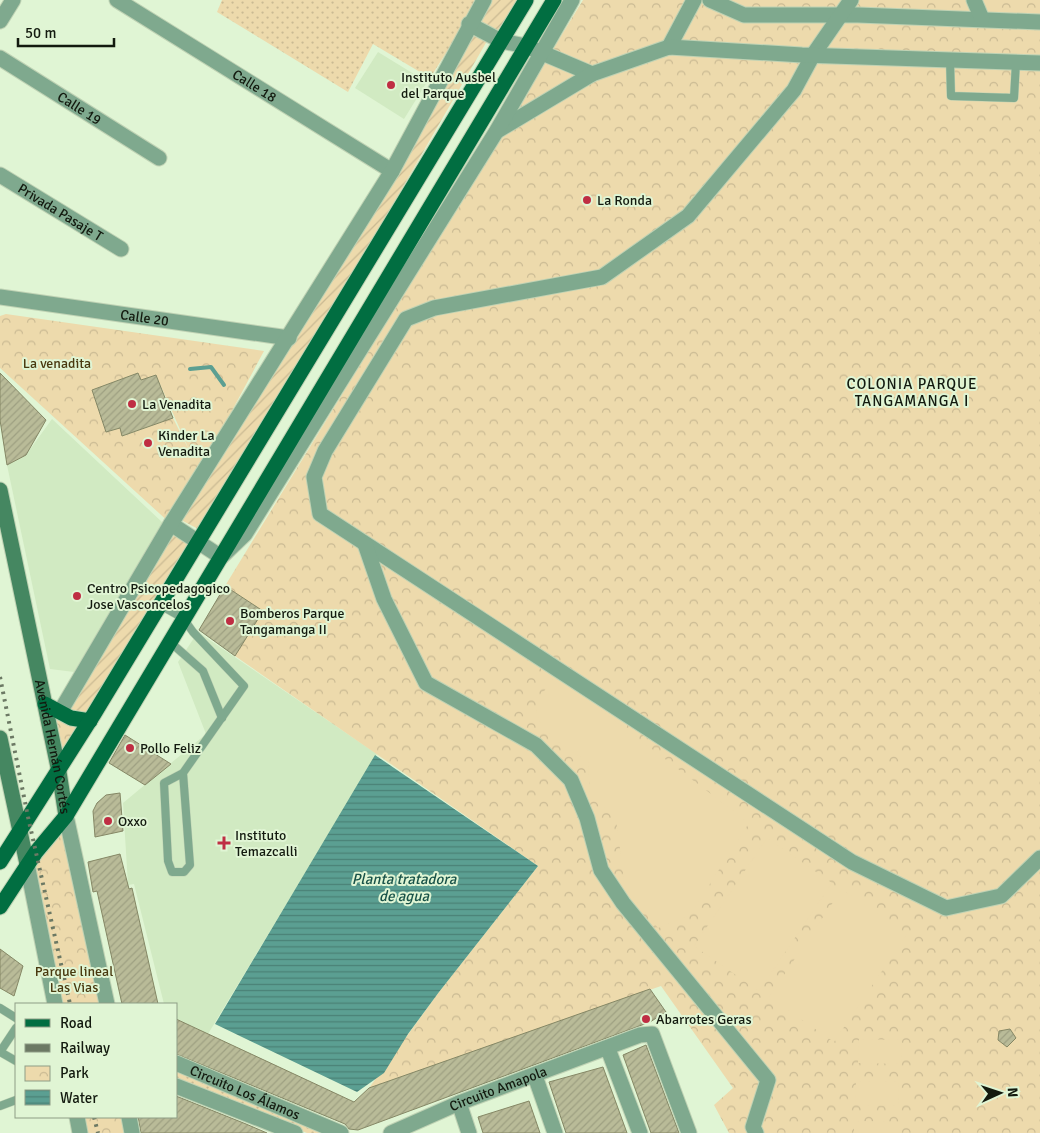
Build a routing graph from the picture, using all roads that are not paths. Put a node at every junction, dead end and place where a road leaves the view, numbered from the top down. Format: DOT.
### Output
graph roads {
  1 [pos="12,0"];
  2 [pos="117,0"];
  3 [pos="484,0"];
  4 [pos="526,0"];
  5 [pos="554,0"];
  6 [pos="572,0"];
  7 [pos="694,0"];
  8 [pos="710,0"];
  9 [pos="851,0"];
  10 [pos="974,0"];
  11 [pos="842,15"];
  12 [pos="982,20"];
  13 [pos="0,21"];
  14 [pos="1040,22"];
  15 [pos="469,24"];
  16 [pos="501,41"];
  17 [pos="526,46"];
  18 [pos="669,47"];
  19 [pos="540,52"];
  20 [pos="814,55"];
  21 [pos="0,58"];
  22 [pos="950,60"];
  23 [pos="1016,62"];
  24 [pos="1040,63"];
  25 [pos="592,74"];
  26 [pos="496,132"];
  27 [pos="159,158"];
  28 [pos="455,164"];
  29 [pos="392,171"];
  30 [pos="470,173"];
  31 [pos="0,175"];
  32 [pos="121,249"];
  33 [pos="0,297"];
  34 [pos="289,338"];
  35 [pos="343,367"];
  36 [pos="0,490"];
  37 [pos="171,524"];
  38 [pos="199,541"];
  39 [pos="365,544"];
  40 [pos="221,557"];
  41 [pos="160,605"];
  42 [pos="183,618"];
  43 [pos="170,642"];
  44 [pos="45,704"];
  45 [pos="60,712"];
  46 [pos="222,718"];
  47 [pos="90,721"];
  48 [pos="0,741"];
  49 [pos="59,772"];
  50 [pos="183,773"];
  51 [pos="66,816"];
  52 [pos="21,830"];
  53 [pos="1040,858"];
  54 [pos="0,862"];
  55 [pos="28,864"];
  56 [pos="0,907"];
  57 [pos="55,1003"];
  58 [pos="107,1003"];
  59 [pos="0,1008"];
  60 [pos="15,1017"];
  61 [pos="15,1030"];
  62 [pos="608,1049"];
  63 [pos="1,1052"];
  64 [pos="15,1060"];
  65 [pos="178,1064"];
  66 [pos="535,1076"];
  67 [pos="178,1087"];
  68 [pos="15,1100"];
  69 [pos="459,1103"];
  70 [pos="0,1106"];
  71 [pos="77,1118"];
  72 [pos="129,1118"];
  73 [pos="80,1133"];
  74 [pos="132,1133"];
  75 [pos="295,1133"];
  76 [pos="341,1133"];
  77 [pos="391,1133"];
  78 [pos="470,1133"];
  79 [pos="555,1133"];
  80 [pos="640,1133"];
  81 [pos="689,1133"];
  82 [pos="756,1133"];
  1 -- 13 [label="street"];
  2 -- 29 [label="street, Calle 18"];
  3 -- 15 [label="street"];
  4 -- 16 [label="main road"];
  5 -- 17 [label="main road"];
  6 -- 19 [label="street"];
  7 -- 18 [label="street"];
  8 -- 11 [label="street"];
  9 -- 11 [label="street"];
  10 -- 12 [label="street"];
  11 -- 12 [label="street"];
  11 -- 20 [label="street"];
  12 -- 14 [label="street"];
  15 -- 16 [label="street"];
  15 -- 29 [label="street"];
  16 -- 17 [label="street"];
  16 -- 38 [label="main road"];
  17 -- 19 [label="street"];
  17 -- 28 [label="main road"];
  18 -- 20 [label="street"];
  18 -- 25 [label="street"];
  19 -- 25 [label="street"];
  19 -- 26 [label="street"];
  20 -- 22 [label="street"];
  20 -- 39 [label="street"];
  21 -- 27 [label="street, Calle 19"];
  22 -- 23 [label="street"];
  22 -- 23 [label="lane"];
  23 -- 24 [label="street"];
  25 -- 26 [label="street"];
  26 -- 30 [label="street"];
  28 -- 30 [label="street"];
  28 -- 35 [label="main road"];
  29 -- 34 [label="street"];
  30 -- 35 [label="street"];
  31 -- 32 [label="street, Privada Pasaje T"];
  33 -- 34 [label="street, Calle 20"];
  34 -- 37 [label="street"];
  35 -- 40 [label="main road"];
  36 -- 44 [label="main road, Avenida Hernán Cortés"];
  37 -- 38 [label="street"];
  37 -- 45 [label="street"];
  38 -- 40 [label="street"];
  38 -- 41 [label="main road"];
  39 -- 53 [label="street"];
  39 -- 82 [label="street"];
  40 -- 42 [label="main road"];
  41 -- 42 [label="lane"];
  41 -- 47 [label="main road"];
  42 -- 43 [label="main road"];
  42 -- 46 [label="lane"];
  43 -- 46 [label="lane"];
  43 -- 51 [label="main road"];
  44 -- 45 [label="main road"];
  44 -- 49 [label="main road, Avenida Hernán Cortés"];
  45 -- 47 [label="main road"];
  46 -- 50 [label="lane"];
  47 -- 49 [label="main road"];
  48 -- 52 [label="main road"];
  49 -- 51 [label="main road, Avenida Hernán Cortés"];
  49 -- 52 [label="main road"];
  50 -- 50 [label="lane"];
  51 -- 55 [label="main road"];
  51 -- 58 [label="street, Avenida Hernán Cortés"];
  52 -- 54 [label="main road"];
  52 -- 55 [label="main road"];
  55 -- 56 [label="main road"];
  55 -- 57 [label="street"];
  59 -- 60 [label="lane"];
  61 -- 63 [label="lane"];
  62 -- 66 [label="street, Circuito Amapola"];
  62 -- 80 [label="street"];
  62 -- 81 [label="street, Circuito Amapola"];
  63 -- 64 [label="lane"];
  65 -- 76 [label="street, Circuito Los Álamos"];
  66 -- 69 [label="street, Circuito Amapola"];
  66 -- 79 [label="street"];
  67 -- 75 [label="street, Circuito Los Álamos"];
  68 -- 70 [label="lane"];
  69 -- 77 [label="street, Circuito Amapola"];
  69 -- 78 [label="street"];
  71 -- 73 [label="street"];
  72 -- 74 [label="street"];
}
